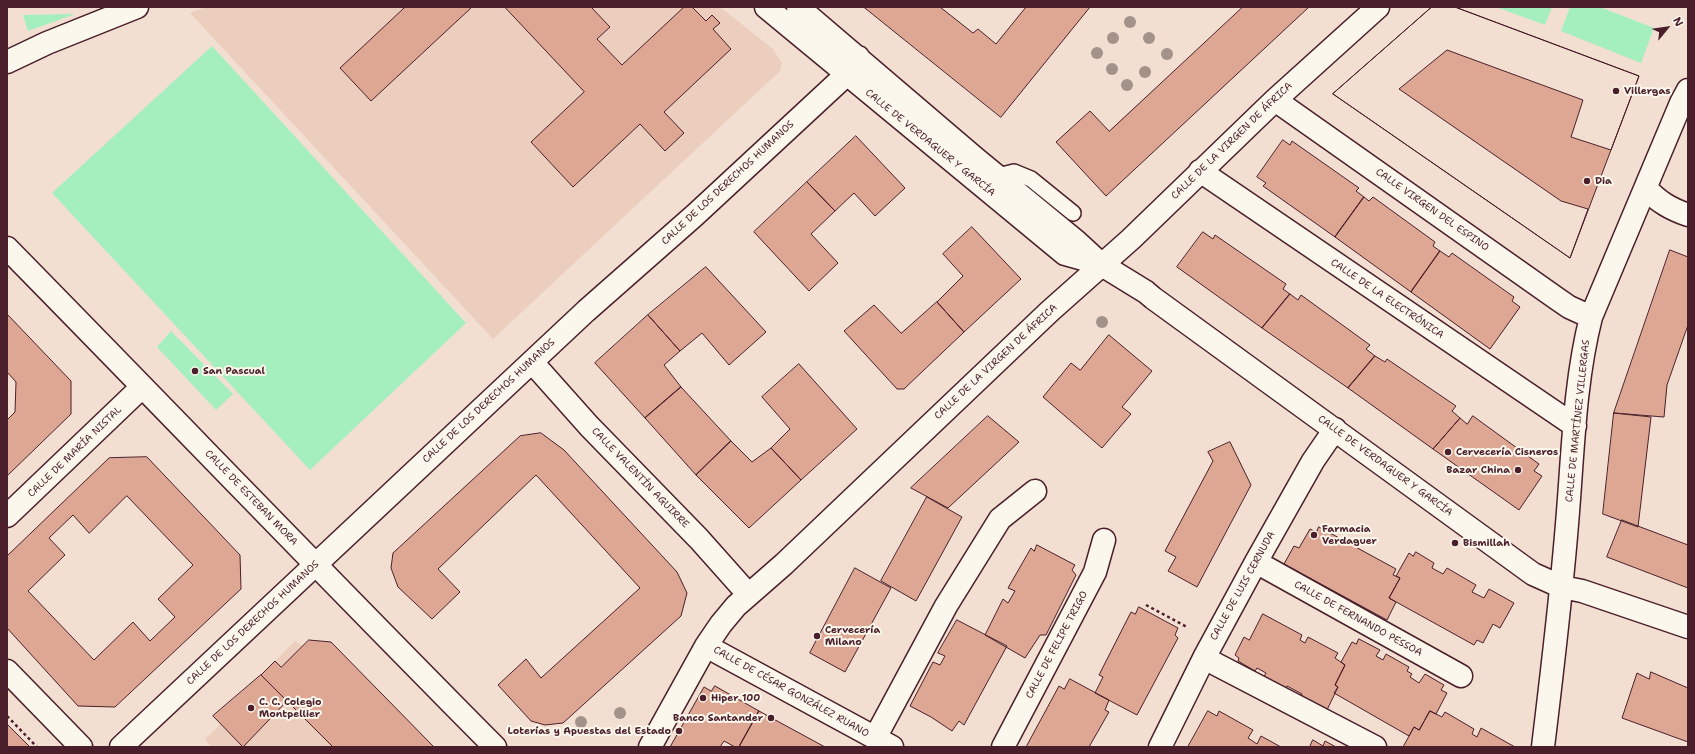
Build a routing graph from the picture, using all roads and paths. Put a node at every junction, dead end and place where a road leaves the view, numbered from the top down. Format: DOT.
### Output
graph roads {
  1 [pos="137,7"];
  2 [pos="766,7"];
  3 [pos="798,7"];
  4 [pos="1378,7"];
  5 [pos="7,62"];
  6 [pos="852,66"];
  7 [pos="1688,90"];
  8 [pos="1275,100"];
  9 [pos="1200,171"];
  10 [pos="998,176"];
  11 [pos="1646,188"];
  12 [pos="1073,214"];
  13 [pos="1688,215"];
  14 [pos="7,248"];
  15 [pos="1102,265"];
  16 [pos="1592,317"];
  17 [pos="532,362"];
  18 [pos="142,386"];
  19 [pos="1575,426"];
  20 [pos="1335,430"];
  21 [pos="1035,491"];
  22 [pos="7,516"];
  23 [pos="1104,540"];
  24 [pos="1256,562"];
  25 [pos="315,565"];
  26 [pos="1562,587"];
  27 [pos="748,594"];
  28 [pos="1146,605"];
  29 [pos="1186,627"];
  30 [pos="1688,627"];
  31 [pos="706,646"];
  32 [pos="1204,658"];
  33 [pos="7,671"];
  34 [pos="1461,676"];
  35 [pos="7,716"];
  36 [pos="884,743"];
  37 [pos="37,747"];
  38 [pos="80,747"];
  39 [pos="121,747"];
  40 [pos="495,747"];
  41 [pos="650,747"];
  42 [pos="1003,747"];
  43 [pos="1160,747"];
  44 [pos="1375,747"];
  45 [pos="1543,747"];
  1 -- 5 [label="street"];
  2 -- 6 [label="street, CALLE DE VERDAGUER Y GARCÍA"];
  3 -- 6 [label="street, CALLE DE VERDAGUER Y GARCÍA"];
  4 -- 8 [label="street, CALLE DE LA VIRGEN DE ÁFRICA"];
  6 -- 10 [label="street, CALLE DE VERDAGUER Y GARCÍA"];
  6 -- 15 [label="street, CALLE DE VERDAGUER Y GARCÍA"];
  6 -- 17 [label="street, CALLE DE LOS DERECHOS HUMANOS"];
  7 -- 11 [label="street, CALLE DE MARTÍNEZ VILLERGAS"];
  8 -- 9 [label="street, CALLE DE LA VIRGEN DE ÁFRICA"];
  8 -- 16 [label="street, CALLE VIRGEN DEL ESPINO"];
  9 -- 15 [label="street, CALLE DE LA VIRGEN DE ÁFRICA"];
  9 -- 19 [label="street, CALLE DE LA ELECTRÓNICA"];
  10 -- 12 [label="lane"];
  10 -- 15 [label="street, CALLE DE VERDAGUER Y GARCÍA"];
  11 -- 13 [label="street"];
  11 -- 16 [label="street, CALLE DE MARTÍNEZ VILLERGAS"];
  14 -- 18 [label="street, CALLE DE ESTEBAN MORA"];
  15 -- 20 [label="street, CALLE DE VERDAGUER Y GARCÍA"];
  15 -- 27 [label="street, CALLE DE LA VIRGEN DE ÁFRICA"];
  16 -- 19 [label="street, CALLE DE MARTÍNEZ VILLERGAS"];
  17 -- 25 [label="street, CALLE DE LOS DERECHOS HUMANOS"];
  17 -- 27 [label="street, CALLE VALENTÍN AGUIRRE"];
  18 -- 22 [label="street, CALLE DE MARÍA NISTAL"];
  18 -- 25 [label="street, CALLE DE ESTEBAN MORA"];
  19 -- 26 [label="street, CALLE DE MARTÍNEZ VILLERGAS"];
  20 -- 24 [label="street, CALLE DE LUIS CERNUDA"];
  20 -- 26 [label="street, CALLE DE VERDAGUER Y GARCÍA"];
  21 -- 36 [label="street, CALLE DE CÉSAR GONZÁLEZ RUANO"];
  23 -- 42 [label="street, CALLE DE FELIPE TRIGO"];
  24 -- 32 [label="street, CALLE DE LUIS CERNUDA"];
  24 -- 34 [label="street, CALLE DE FERNANDO PESSOA"];
  25 -- 39 [label="street, CALLE DE LOS DERECHOS HUMANOS"];
  25 -- 40 [label="street, CALLE DE ESTEBAN MORA"];
  26 -- 30 [label="street, CALLE DE VERDAGUER Y GARCÍA"];
  26 -- 45 [label="street, CALLE DE MARTÍNEZ VILLERGAS"];
  27 -- 31 [label="street, CALLE DE LA VIRGEN DE ÁFRICA"];
  28 -- 29 [label="path"];
  31 -- 36 [label="street, CALLE DE CÉSAR GONZÁLEZ RUANO"];
  31 -- 41 [label="street, CALLE DE LA VIRGEN DE ÁFRICA"];
  32 -- 43 [label="street, CALLE DE LUIS CERNUDA"];
  32 -- 44 [label="street"];
  33 -- 38 [label="street"];
  35 -- 37 [label="path"];
}
